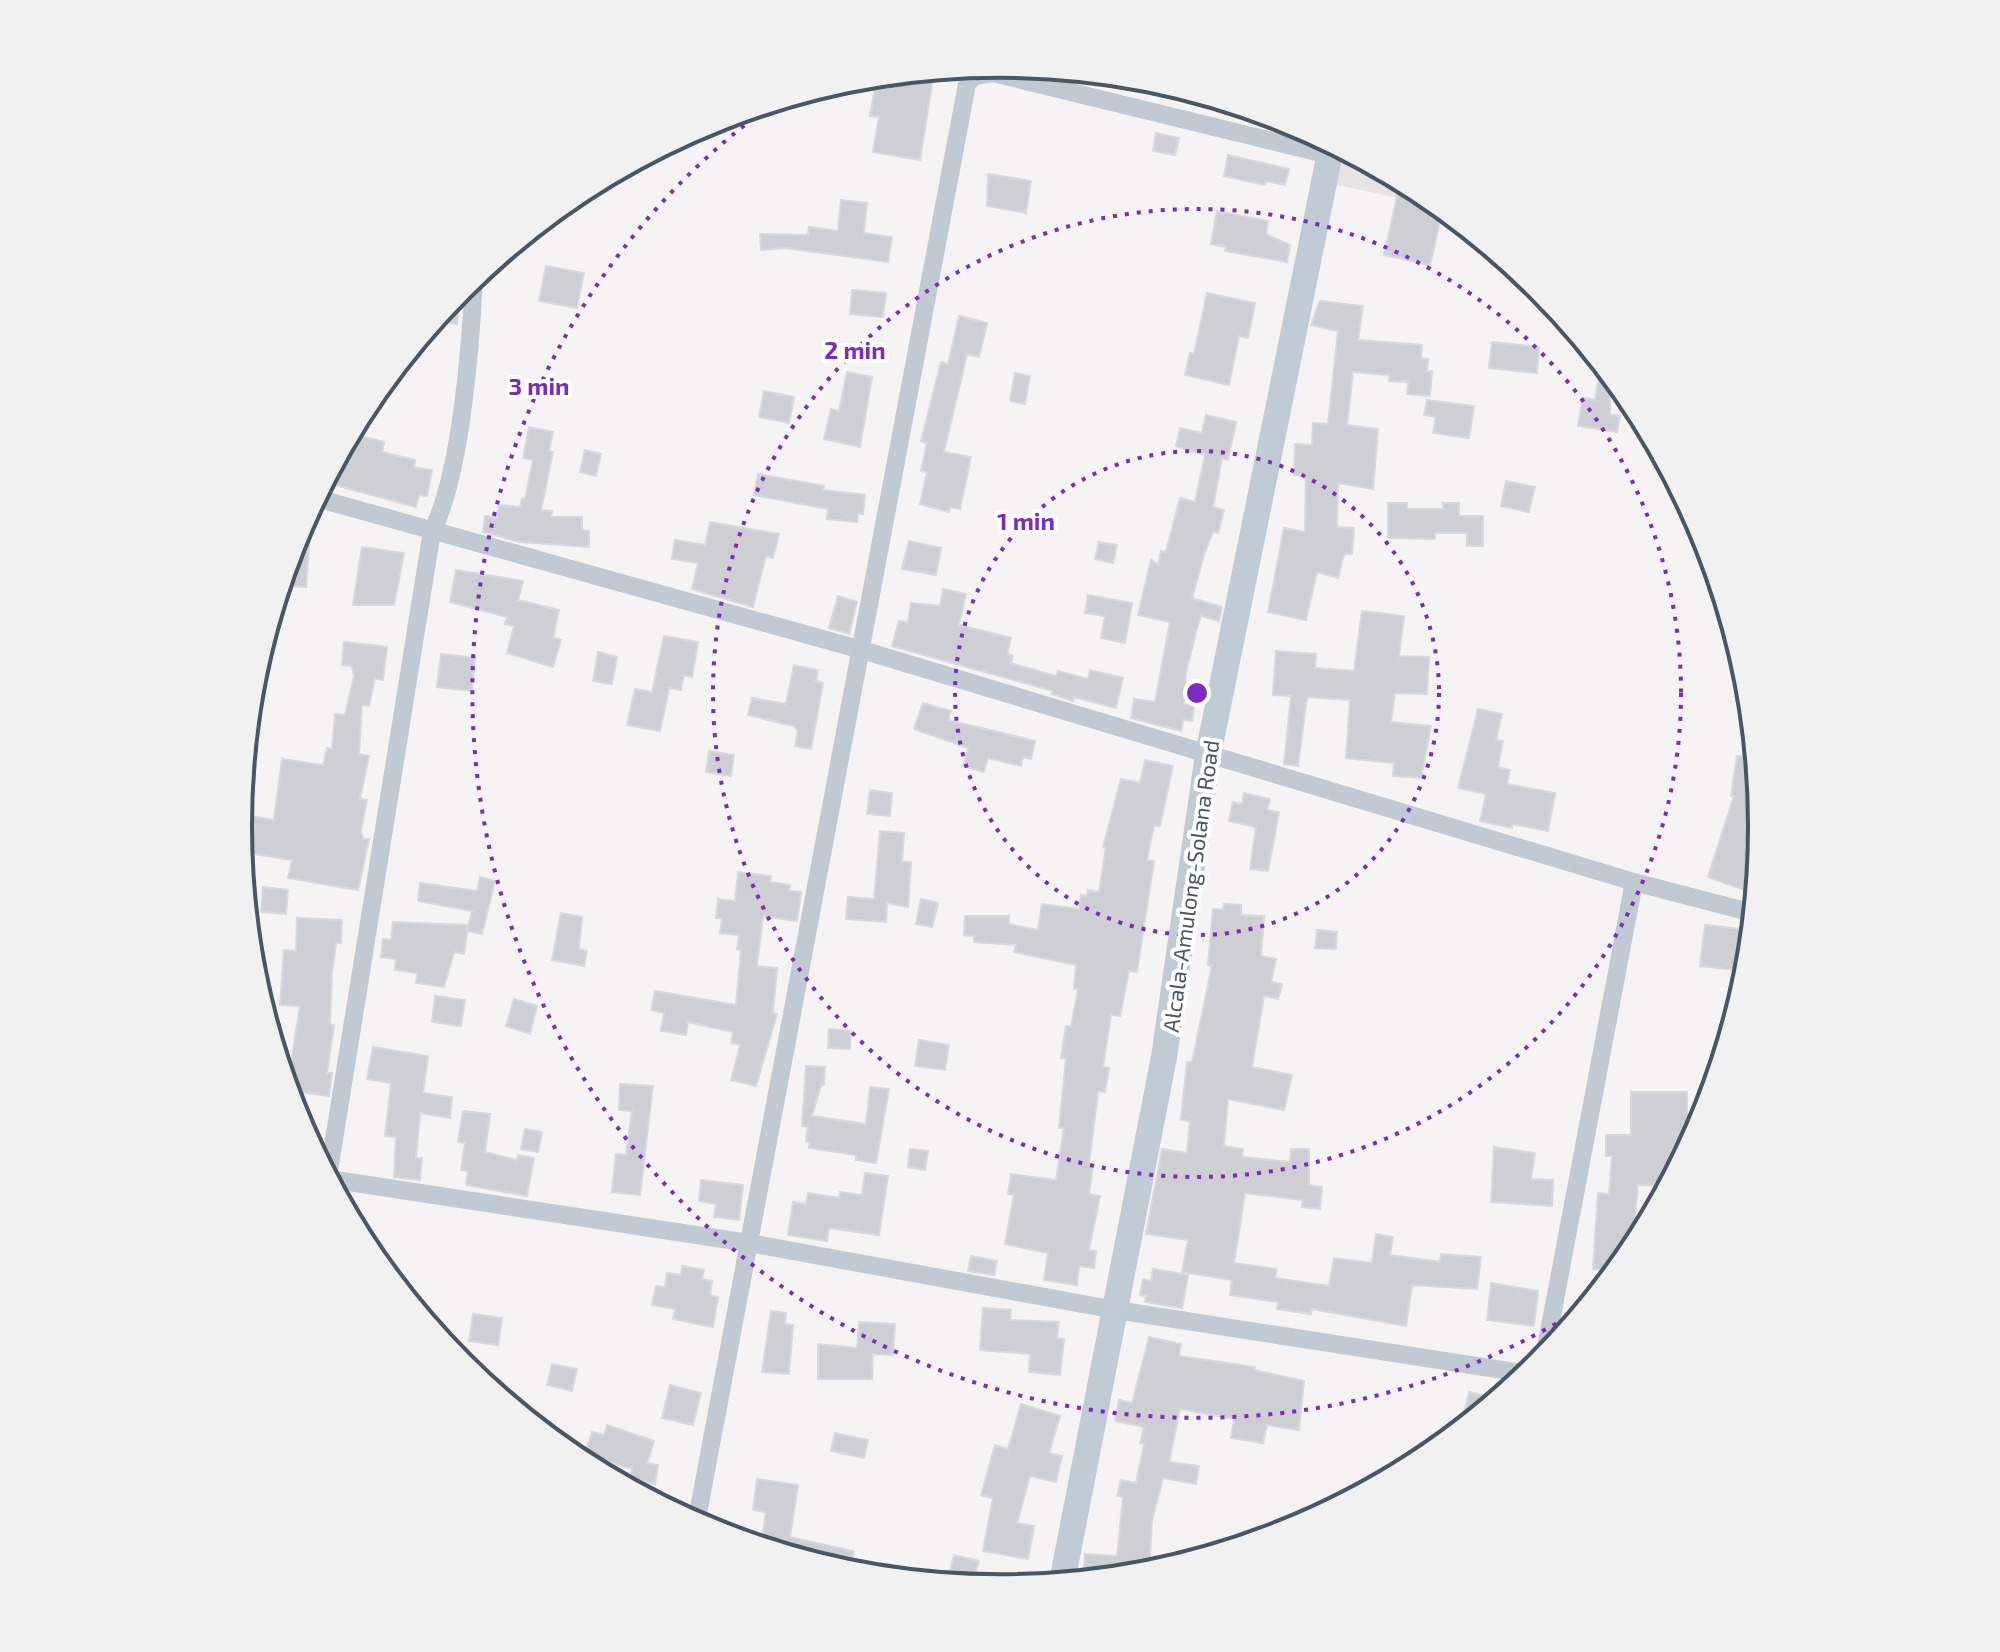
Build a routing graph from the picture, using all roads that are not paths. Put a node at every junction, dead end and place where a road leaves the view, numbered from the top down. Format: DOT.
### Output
graph roads {
  1 [pos="972,79"];
  2 [pos="1021,79"];
  3 [pos="1305,143"];
  4 [pos="1329,154"];
  5 [pos="473,295"];
  6 [pos="326,501"];
  7 [pos="432,531"];
  8 [pos="862,650"];
  9 [pos="1208,755"];
  10 [pos="1634,882"];
  11 [pos="1743,910"];
  12 [pos="331,1160"];
  13 [pos="341,1180"];
  14 [pos="749,1243"];
  15 [pos="1116,1310"];
  16 [pos="1549,1334"];
  17 [pos="1511,1371"];
  18 [pos="699,1510"];
  19 [pos="1064,1571"];
  1 -- 8 [label="street"];
  2 -- 3 [label="street"];
  4 -- 9 [label="main road, Alcala-Amulong-Solana Road"];
  5 -- 7 [label="street"];
  6 -- 7 [label="street"];
  7 -- 8 [label="street"];
  7 -- 12 [label="street"];
  8 -- 9 [label="street"];
  8 -- 14 [label="street"];
  9 -- 10 [label="street"];
  9 -- 15 [label="main road, Alcala-Amulong-Solana Road"];
  10 -- 11 [label="street"];
  10 -- 16 [label="street"];
  13 -- 14 [label="street"];
  14 -- 15 [label="street"];
  14 -- 18 [label="street"];
  15 -- 17 [label="street"];
  15 -- 19 [label="main road, Alcala-Amulong-Solana Road"];
}
